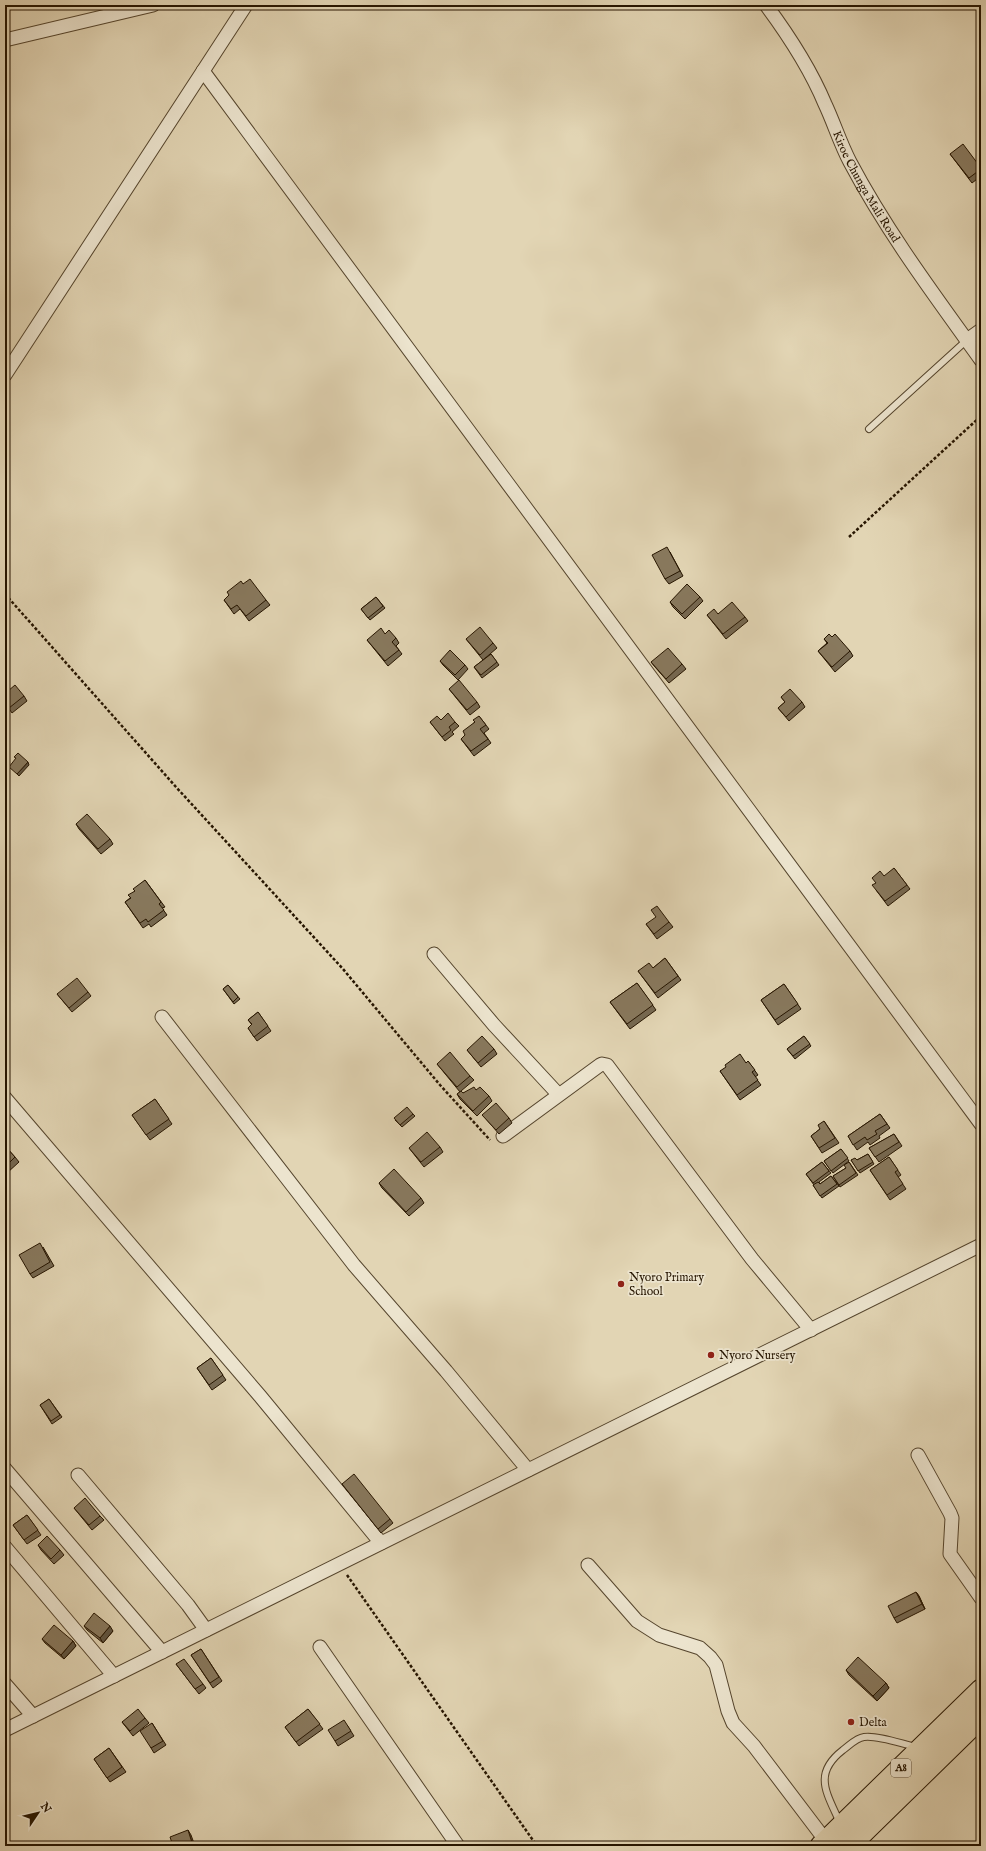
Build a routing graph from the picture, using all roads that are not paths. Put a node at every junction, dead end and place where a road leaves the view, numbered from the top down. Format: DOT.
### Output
graph roads {
  1 [pos="153,5"];
  2 [pos="246,5"];
  3 [pos="766,5"];
  4 [pos="5,40"];
  5 [pos="203,71"];
  6 [pos="981,330"];
  7 [pos="967,340"];
  8 [pos="981,360"];
  9 [pos="5,376"];
  10 [pos="869,429"];
  11 [pos="434,954"];
  12 [pos="162,1017"];
  13 [pos="558,1094"];
  14 [pos="5,1098"];
  15 [pos="981,1124"];
  16 [pos="503,1136"];
  17 [pos="981,1245"];
  18 [pos="811,1330"];
  19 [pos="918,1455"];
  20 [pos="5,1469"];
  21 [pos="528,1470"];
  22 [pos="78,1475"];
  23 [pos="381,1543"];
  24 [pos="5,1547"];
  25 [pos="588,1565"];
  26 [pos="981,1598"];
  27 [pos="206,1630"];
  28 [pos="320,1647"];
  29 [pos="162,1652"];
  30 [pos="114,1676"];
  31 [pos="5,1684"];
  32 [pos="981,1690"];
  33 [pos="33,1716"];
  34 [pos="981,1717"];
  35 [pos="5,1730"];
  36 [pos="921,1749"];
  37 [pos="841,1826"];
  38 [pos="824,1844"];
  39 [pos="458,1846"];
  40 [pos="849,1846"];
  1 -- 4 [label="street"];
  2 -- 5 [label="street"];
  3 -- 7 [label="street, Kiroe Chunga Mali Road"];
  5 -- 9 [label="street"];
  5 -- 15 [label="street"];
  6 -- 7 [label="street"];
  7 -- 8 [label="street, Kiroe Chunga Mali Road"];
  7 -- 10 [label="lane"];
  11 -- 13 [label="street"];
  12 -- 21 [label="street"];
  13 -- 16 [label="street"];
  13 -- 18 [label="street"];
  14 -- 23 [label="street"];
  17 -- 18 [label="street"];
  18 -- 21 [label="street"];
  19 -- 26 [label="street"];
  20 -- 29 [label="street"];
  21 -- 23 [label="street"];
  22 -- 27 [label="street"];
  23 -- 27 [label="street"];
  24 -- 30 [label="street"];
  25 -- 38 [label="street"];
  27 -- 29 [label="street"];
  28 -- 39 [label="street"];
  29 -- 30 [label="street"];
  30 -- 33 [label="street"];
  31 -- 33 [label="street"];
  32 -- 36 [label="highway, A8"];
  33 -- 35 [label="street"];
  34 -- 40 [label="highway, A8"];
  36 -- 37 [label="highway, A8"];
  36 -- 37 [label="lane"];
  37 -- 38 [label="highway, A8"];
}
